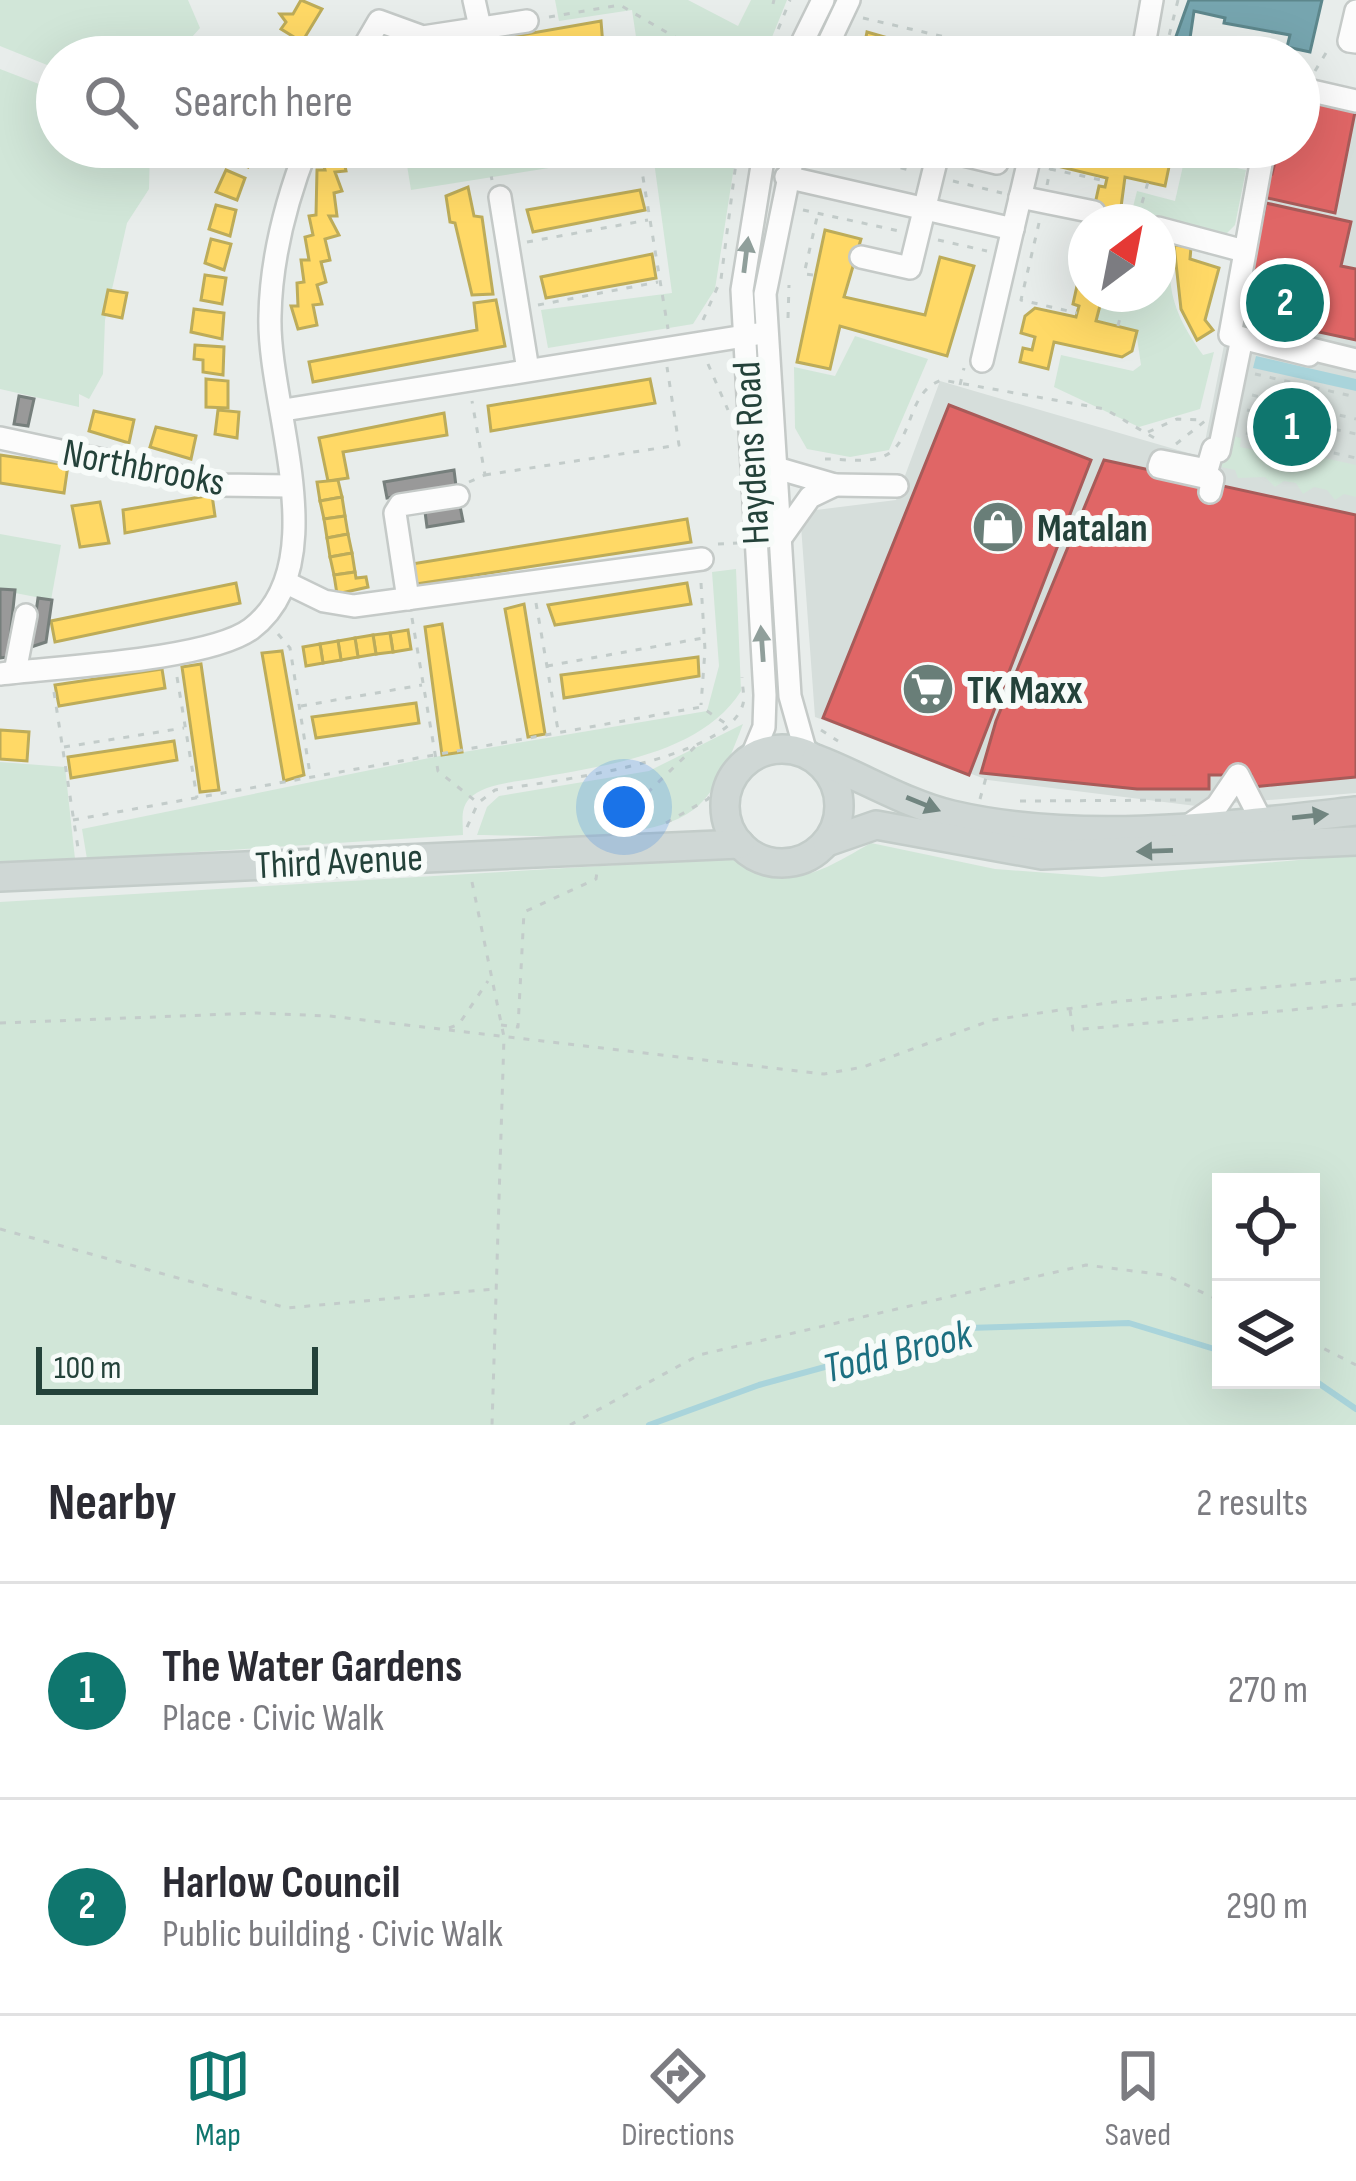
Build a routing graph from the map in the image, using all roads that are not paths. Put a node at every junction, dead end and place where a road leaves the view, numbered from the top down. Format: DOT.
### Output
graph roads {
  1 [pos="392,0"];
  2 [pos="474,0"];
  3 [pos="823,0"];
  4 [pos="1152,0"];
  5 [pos="846,7"];
  6 [pos="1356,10"];
  7 [pos="379,21"];
  8 [pos="527,21"];
  9 [pos="480,27"];
  10 [pos="370,36"];
  11 [pos="420,36"];
  12 [pos="429,36"];
  13 [pos="805,36"];
  14 [pos="832,36"];
  15 [pos="1145,36"];
  16 [pos="1352,42"];
  17 [pos="1320,88"];
  18 [pos="1356,101"];
  19 [pos="301,168"];
  20 [pos="762,168"];
  21 [pos="801,168"];
  22 [pos="932,168"];
  23 [pos="1027,168"];
  24 [pos="1260,168"];
  25 [pos="804,181"];
  26 [pos="500,196"];
  27 [pos="1020,197"];
  28 [pos="1068,207"];
  29 [pos="925,209"];
  30 [pos="1013,229"];
  31 [pos="1176,233"];
  32 [pos="1244,251"];
  33 [pos="860,257"];
  34 [pos="778,329"];
  35 [pos="744,335"];
  36 [pos="1236,337"];
  37 [pos="1356,360"];
  38 [pos="982,361"];
  39 [pos="528,370"];
  40 [pos="284,410"];
  41 [pos="0,438"];
  42 [pos="752,464"];
  43 [pos="779,466"];
  44 [pos="836,485"];
  45 [pos="289,486"];
  46 [pos="897,486"];
  47 [pos="1210,492"];
  48 [pos="458,496"];
  49 [pos="780,541"];
  50 [pos="702,559"];
  51 [pos="287,583"];
  52 [pos="408,599"];
  53 [pos="26,615"];
  54 [pos="7,673"];
  55 [pos="742,756"];
  56 [pos="811,756"];
  57 [pos="725,806"];
  58 [pos="1356,811"];
  59 [pos="1262,822"];
  60 [pos="1188,826"];
  61 [pos="1356,841"];
  62 [pos="827,842"];
  63 [pos="740,844"];
  64 [pos="678,845"];
  65 [pos="0,877"];
  1 -- 7 [label="street"];
  2 -- 9 [label="street"];
  3 -- 13 [label="street"];
  4 -- 15 [label="street"];
  5 -- 14 [label="street"];
  6 -- 16 [label="street"];
  7 -- 10 [label="street"];
  7 -- 11 [label="street"];
  8 -- 9 [label="street"];
  9 -- 12 [label="street"];
  17 -- 18 [label="street"];
  19 -- 40 [label="street, Northbrooks"];
  35 -- 20 [label="street, Haydens Road, one-way"];
  21 -- 25 [label="street, Haydens Road"];
  22 -- 29 [label="street"];
  23 -- 27 [label="street"];
  24 -- 32 [label="street"];
  25 -- 29 [label="street"];
  25 -- 34 [label="street, Haydens Road"];
  26 -- 39 [label="street"];
  27 -- 28 [label="street"];
  27 -- 30 [label="street"];
  29 -- 30 [label="street"];
  29 -- 33 [label="street"];
  30 -- 38 [label="street"];
  31 -- 32 [label="street"];
  32 -- 36 [label="street"];
  34 -- 35 [label="street"];
  34 -- 43 [label="street, Haydens Road"];
  35 -- 39 [label="street"];
  35 -- 42 [label="street, Haydens Road"];
  36 -- 37 [label="street"];
  36 -- 47 [label="street"];
  39 -- 40 [label="street"];
  40 -- 45 [label="street, Northbrooks"];
  41 -- 45 [label="street, Northbrooks"];
  42 -- 43 [label="street"];
  55 -- 42 [label="street, Haydens Road, one-way"];
  43 -- 44 [label="street"];
  43 -- 49 [label="street, Haydens Road"];
  44 -- 46 [label="street"];
  44 -- 49 [label="street"];
  45 -- 51 [label="street, Northbrooks"];
  48 -- 52 [label="street"];
  49 -- 56 [label="street, Haydens Road"];
  50 -- 52 [label="street"];
  51 -- 52 [label="street"];
  51 -- 54 [label="street"];
  53 -- 54 [label="street"];
  55 -- 56 [label="main road"];
  55 -- 57 [label="main road"];
  56 -- 60 [label="main road, one-way"];
  56 -- 62 [label="main road"];
  57 -- 63 [label="main road"];
  57 -- 64 [label="main road"];
  59 -- 58 [label="main road, one-way"];
  59 -- 60 [label="main road"];
  59 -- 60 [label="street"];
  61 -- 62 [label="main road, one-way"];
  62 -- 63 [label="main road"];
  63 -- 64 [label="main road, Third Avenue"];
  64 -- 65 [label="main road, Third Avenue"];
}
